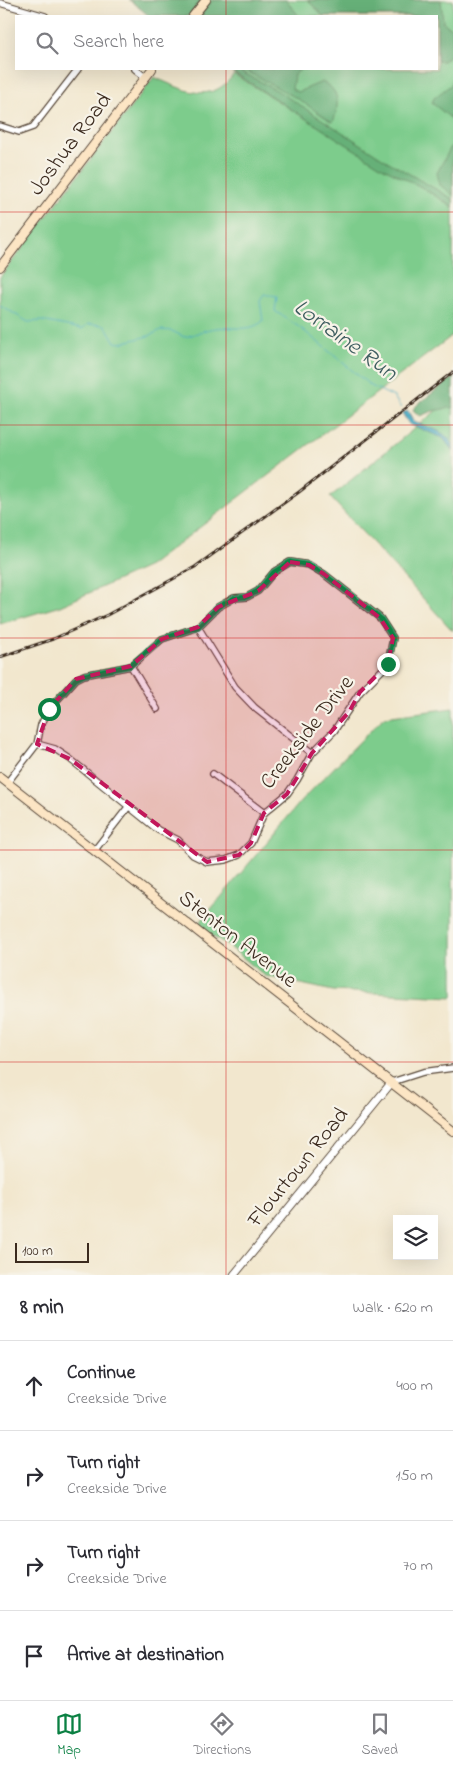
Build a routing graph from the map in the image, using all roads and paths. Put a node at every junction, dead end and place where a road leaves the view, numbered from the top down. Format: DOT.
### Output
graph roads {
  1 [pos="206,0"];
  2 [pos="0,3"];
  3 [pos="42,15"];
  4 [pos="194,15"];
  5 [pos="77,70"];
  6 [pos="137,70"];
  7 [pos="151,70"];
  8 [pos="146,76"];
  9 [pos="0,126"];
  10 [pos="0,267"];
  11 [pos="198,627"];
  12 [pos="130,666"];
  13 [pos="157,709"];
  14 [pos="37,744"];
  15 [pos="312,753"];
  16 [pos="213,774"];
  17 [pos="0,777"];
  18 [pos="7,783"];
  19 [pos="129,806"];
  20 [pos="264,813"];
  21 [pos="94,851"];
  22 [pos="453,1068"];
  23 [pos="392,1082"];
  24 [pos="453,1130"];
  25 [pos="234,1275"];
  1 -- 4 [label="main road"];
  2 -- 3 [label="street"];
  5 -- 9 [label="street"];
  6 -- 8 [label="street"];
  7 -- 8 [label="main road, Joshua Road"];
  8 -- 10 [label="main road, Joshua Road"];
  11 -- 12 [label="street, Creekside Drive"];
  11 -- 15 [label="street"];
  11 -- 15 [label="street, Creekside Drive"];
  12 -- 13 [label="street"];
  12 -- 14 [label="street, Creekside Drive"];
  14 -- 18 [label="street, Creekside Drive"];
  14 -- 19 [label="street, Creekside Drive"];
  15 -- 20 [label="street, Creekside Drive"];
  16 -- 20 [label="street"];
  17 -- 18 [label="main road, Stenton Avenue"];
  18 -- 21 [label="main road, Stenton Avenue"];
  19 -- 20 [label="street, Creekside Drive"];
  19 -- 21 [label="street"];
  21 -- 23 [label="main road, Stenton Avenue"];
  22 -- 23 [label="street"];
  23 -- 24 [label="main road, Stenton Avenue"];
  23 -- 25 [label="street, Flourtown Road"];
}
